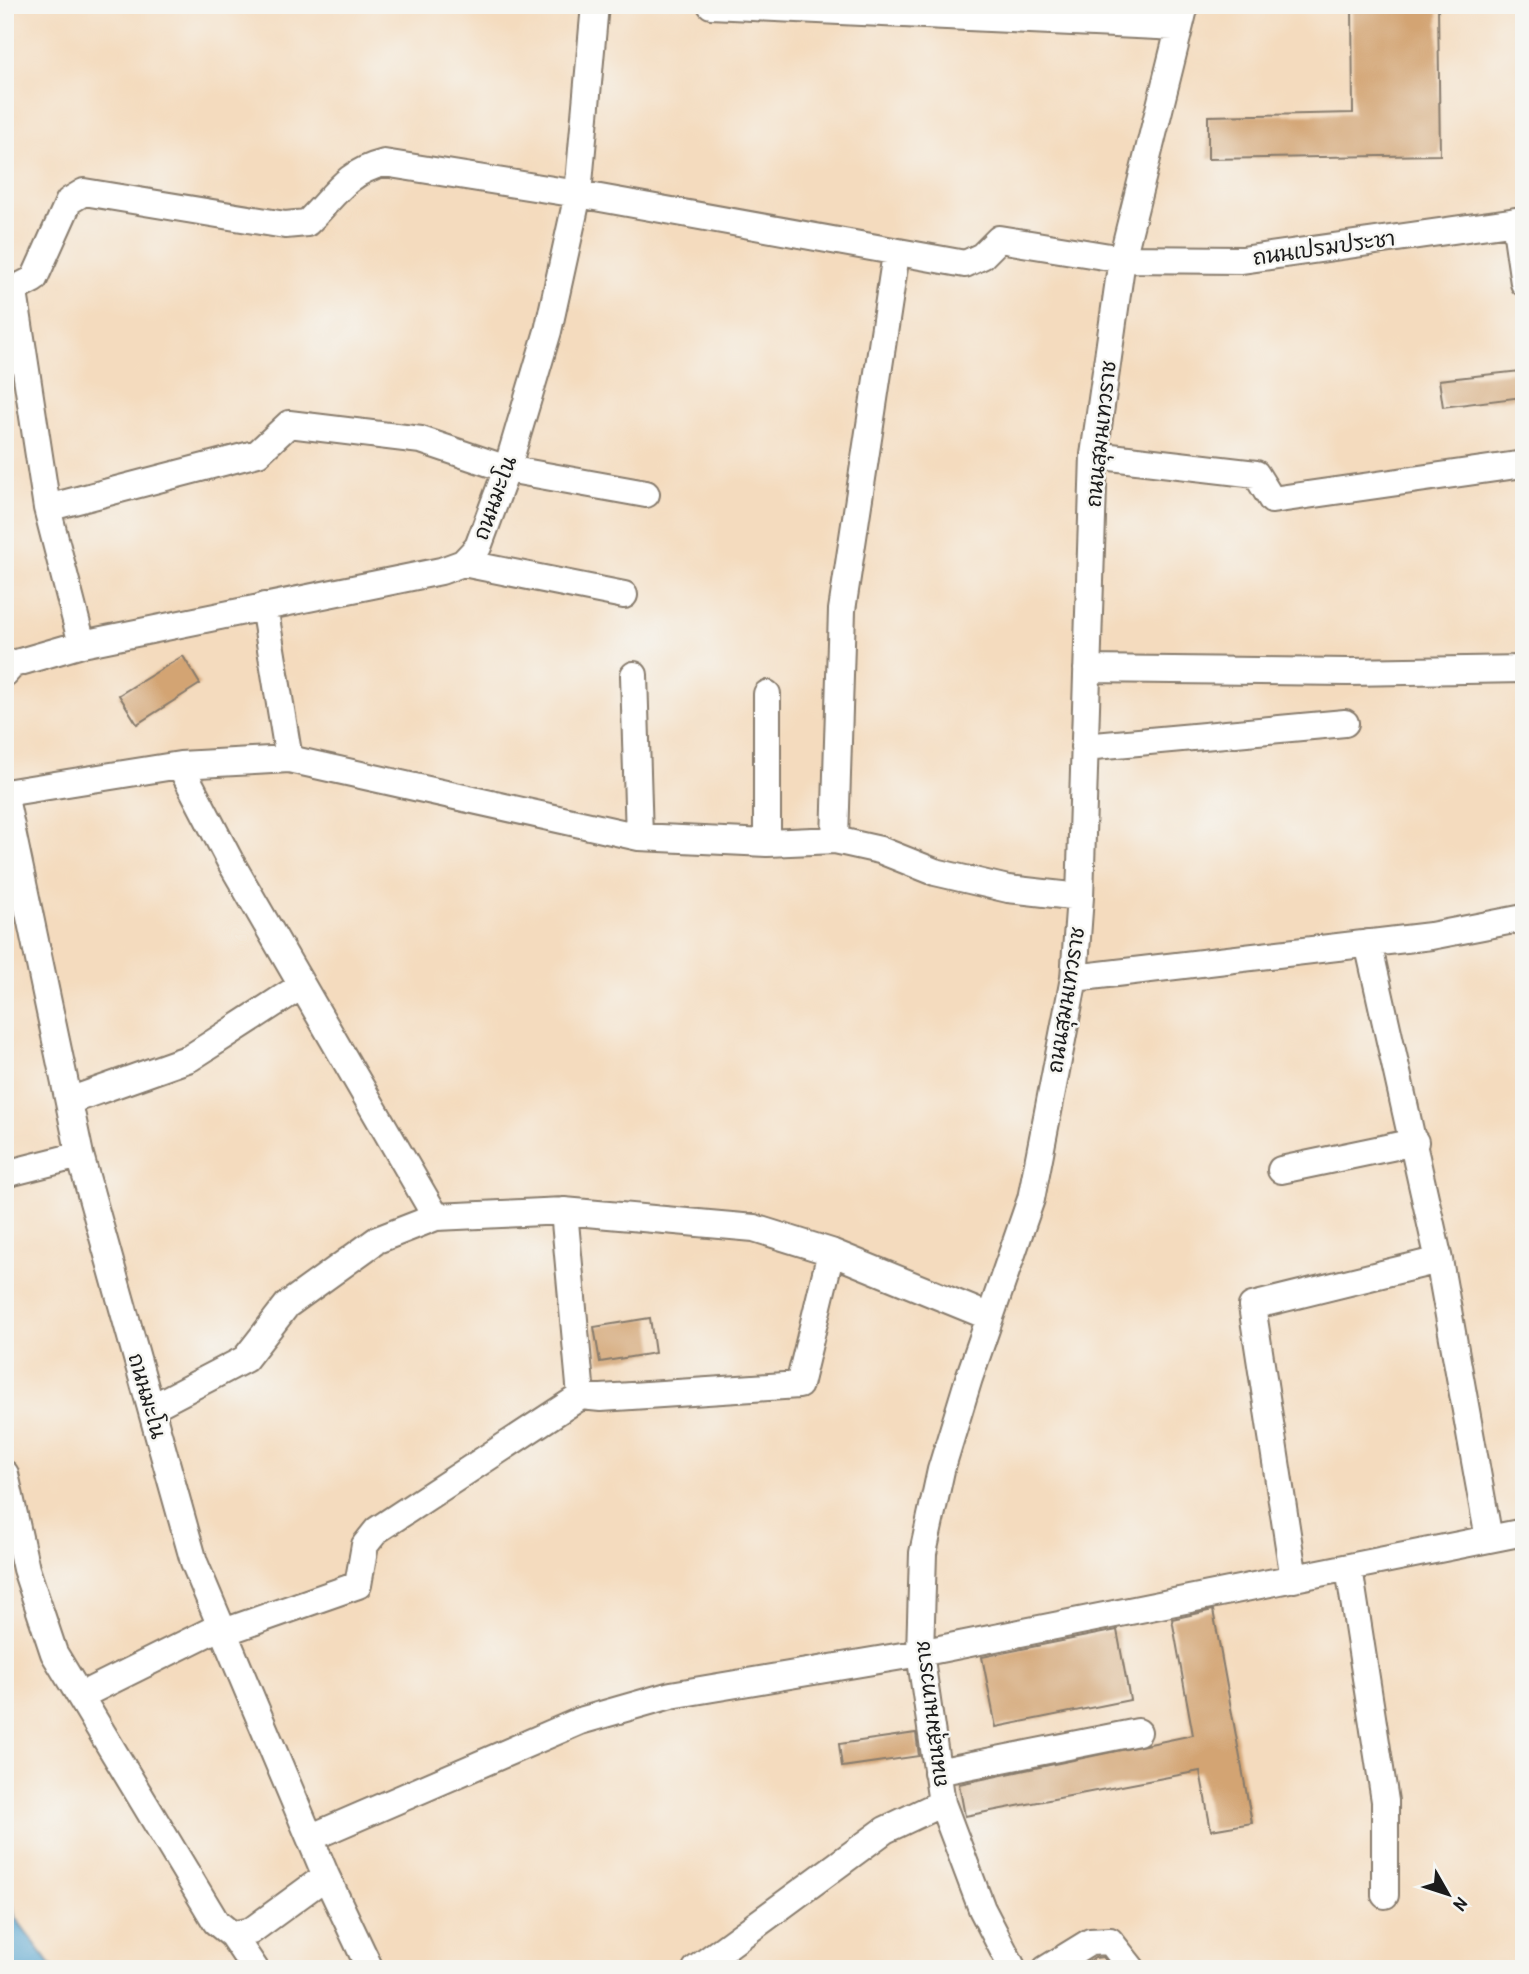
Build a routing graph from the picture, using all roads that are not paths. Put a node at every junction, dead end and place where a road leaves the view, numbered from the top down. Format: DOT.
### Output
graph roads {
  1 [pos="595,5"];
  2 [pos="711,5"];
  3 [pos="1182,16"];
  4 [pos="578,194"];
  5 [pos="1519,220"];
  6 [pos="896,254"];
  7 [pos="1122,260"];
  8 [pos="1524,283"];
  9 [pos="10,293"];
  10 [pos="1094,455"];
  11 [pos="1524,464"];
  12 [pos="507,469"];
  13 [pos="646,495"];
  14 [pos="47,508"];
  15 [pos="463,563"];
  16 [pos="624,595"];
  17 [pos="264,606"];
  18 [pos="82,644"];
  19 [pos="1087,669"];
  20 [pos="1524,669"];
  21 [pos="5,673"];
  22 [pos="634,675"];
  23 [pos="767,694"];
  24 [pos="1345,723"];
  25 [pos="1084,747"];
  26 [pos="289,759"];
  27 [pos="180,765"];
  28 [pos="5,795"];
  29 [pos="639,836"];
  30 [pos="835,840"];
  31 [pos="767,843"];
  32 [pos="1080,897"];
  33 [pos="1524,918"];
  34 [pos="1368,943"];
  35 [pos="1074,978"];
  36 [pos="301,985"];
  37 [pos="69,1101"];
  38 [pos="1415,1142"];
  39 [pos="80,1155"];
  40 [pos="1281,1170"];
  41 [pos="5,1174"];
  42 [pos="564,1211"];
  43 [pos="436,1217"];
  44 [pos="831,1252"];
  45 [pos="1439,1261"];
  46 [pos="990,1317"];
  47 [pos="580,1396"];
  48 [pos="151,1408"];
  49 [pos="5,1474"];
  50 [pos="1524,1532"];
  51 [pos="1489,1539"];
  52 [pos="1349,1568"];
  53 [pos="1294,1579"];
  54 [pos="222,1629"];
  55 [pos="920,1653"];
  56 [pos="80,1696"];
  57 [pos="1138,1732"];
  58 [pos="937,1772"];
  59 [pos="942,1803"];
  60 [pos="312,1837"];
  61 [pos="326,1876"];
  62 [pos="1385,1895"];
  63 [pos="232,1935"];
  64 [pos="255,1969"];
  65 [pos="370,1969"];
  66 [pos="696,1969"];
  67 [pos="1013,1969"];
  68 [pos="1046,1969"];
  69 [pos="1132,1969"];
  1 -- 4 [label="street, ถนนมะโน"];
  2 -- 3 [label="street"];
  3 -- 7 [label="street, ถนนสุมนเทวราช"];
  4 -- 6 [label="street, ถนนเปรมประชา"];
  4 -- 9 [label="street, ถนนเปรมประชา"];
  4 -- 12 [label="street, ถนนมะโน"];
  5 -- 7 [label="street, ถนนเปรมประชา"];
  5 -- 8 [label="street"];
  6 -- 7 [label="street, ถนนเปรมประชา"];
  6 -- 30 [label="street"];
  7 -- 10 [label="street, ถนนสุมนเทวราช"];
  9 -- 14 [label="street"];
  10 -- 11 [label="street"];
  10 -- 19 [label="street, ถนนสุมนเทวราช"];
  12 -- 13 [label="street"];
  12 -- 14 [label="street"];
  12 -- 15 [label="street, ถนนมะโน"];
  14 -- 18 [label="street"];
  15 -- 16 [label="street"];
  15 -- 17 [label="street, ถนนมะโน"];
  17 -- 18 [label="street, ถนนมะโน"];
  17 -- 26 [label="street"];
  18 -- 21 [label="street, ถนนมะโน"];
  19 -- 20 [label="street"];
  19 -- 25 [label="street, ถนนสุมนเทวราช"];
  22 -- 29 [label="street"];
  23 -- 31 [label="street"];
  24 -- 25 [label="street"];
  25 -- 32 [label="street, ถนนสุมนเทวราช"];
  26 -- 27 [label="street"];
  26 -- 29 [label="street"];
  27 -- 28 [label="street"];
  27 -- 36 [label="street"];
  28 -- 37 [label="street, ถนนมะโน"];
  29 -- 31 [label="street"];
  30 -- 31 [label="street"];
  30 -- 32 [label="street"];
  32 -- 35 [label="street, ถนนสุมนเทวราช"];
  33 -- 34 [label="street"];
  34 -- 35 [label="street"];
  34 -- 38 [label="street"];
  35 -- 46 [label="street, ถนนสุมนเทวราช"];
  36 -- 37 [label="street"];
  36 -- 43 [label="street"];
  37 -- 39 [label="street, ถนนมะโน"];
  38 -- 40 [label="street"];
  38 -- 45 [label="street"];
  39 -- 41 [label="street"];
  39 -- 48 [label="street, ถนนมะโน"];
  42 -- 43 [label="street"];
  42 -- 44 [label="street"];
  42 -- 47 [label="street"];
  43 -- 48 [label="street"];
  44 -- 46 [label="street"];
  44 -- 47 [label="street"];
  45 -- 51 [label="street"];
  45 -- 53 [label="street"];
  46 -- 55 [label="street, ถนนสุมนเทวราช"];
  47 -- 54 [label="street"];
  48 -- 54 [label="street, ถนนมะโน"];
  49 -- 56 [label="street"];
  50 -- 51 [label="street"];
  51 -- 52 [label="street"];
  52 -- 53 [label="street"];
  52 -- 62 [label="street"];
  53 -- 55 [label="street"];
  54 -- 56 [label="street"];
  54 -- 60 [label="street, ถนนมะโน"];
  55 -- 58 [label="street, ถนนสุมนเทวราช"];
  55 -- 60 [label="street"];
  56 -- 63 [label="street"];
  57 -- 58 [label="street"];
  58 -- 59 [label="street, ถนนสุมนเทวราช"];
  59 -- 66 [label="street"];
  59 -- 67 [label="street, ถนนสุมนเทวราช"];
  60 -- 61 [label="street, ถนนมะโน"];
  61 -- 63 [label="street"];
  61 -- 65 [label="street, ถนนมะโน"];
  63 -- 64 [label="street"];
  68 -- 69 [label="street"];
}
